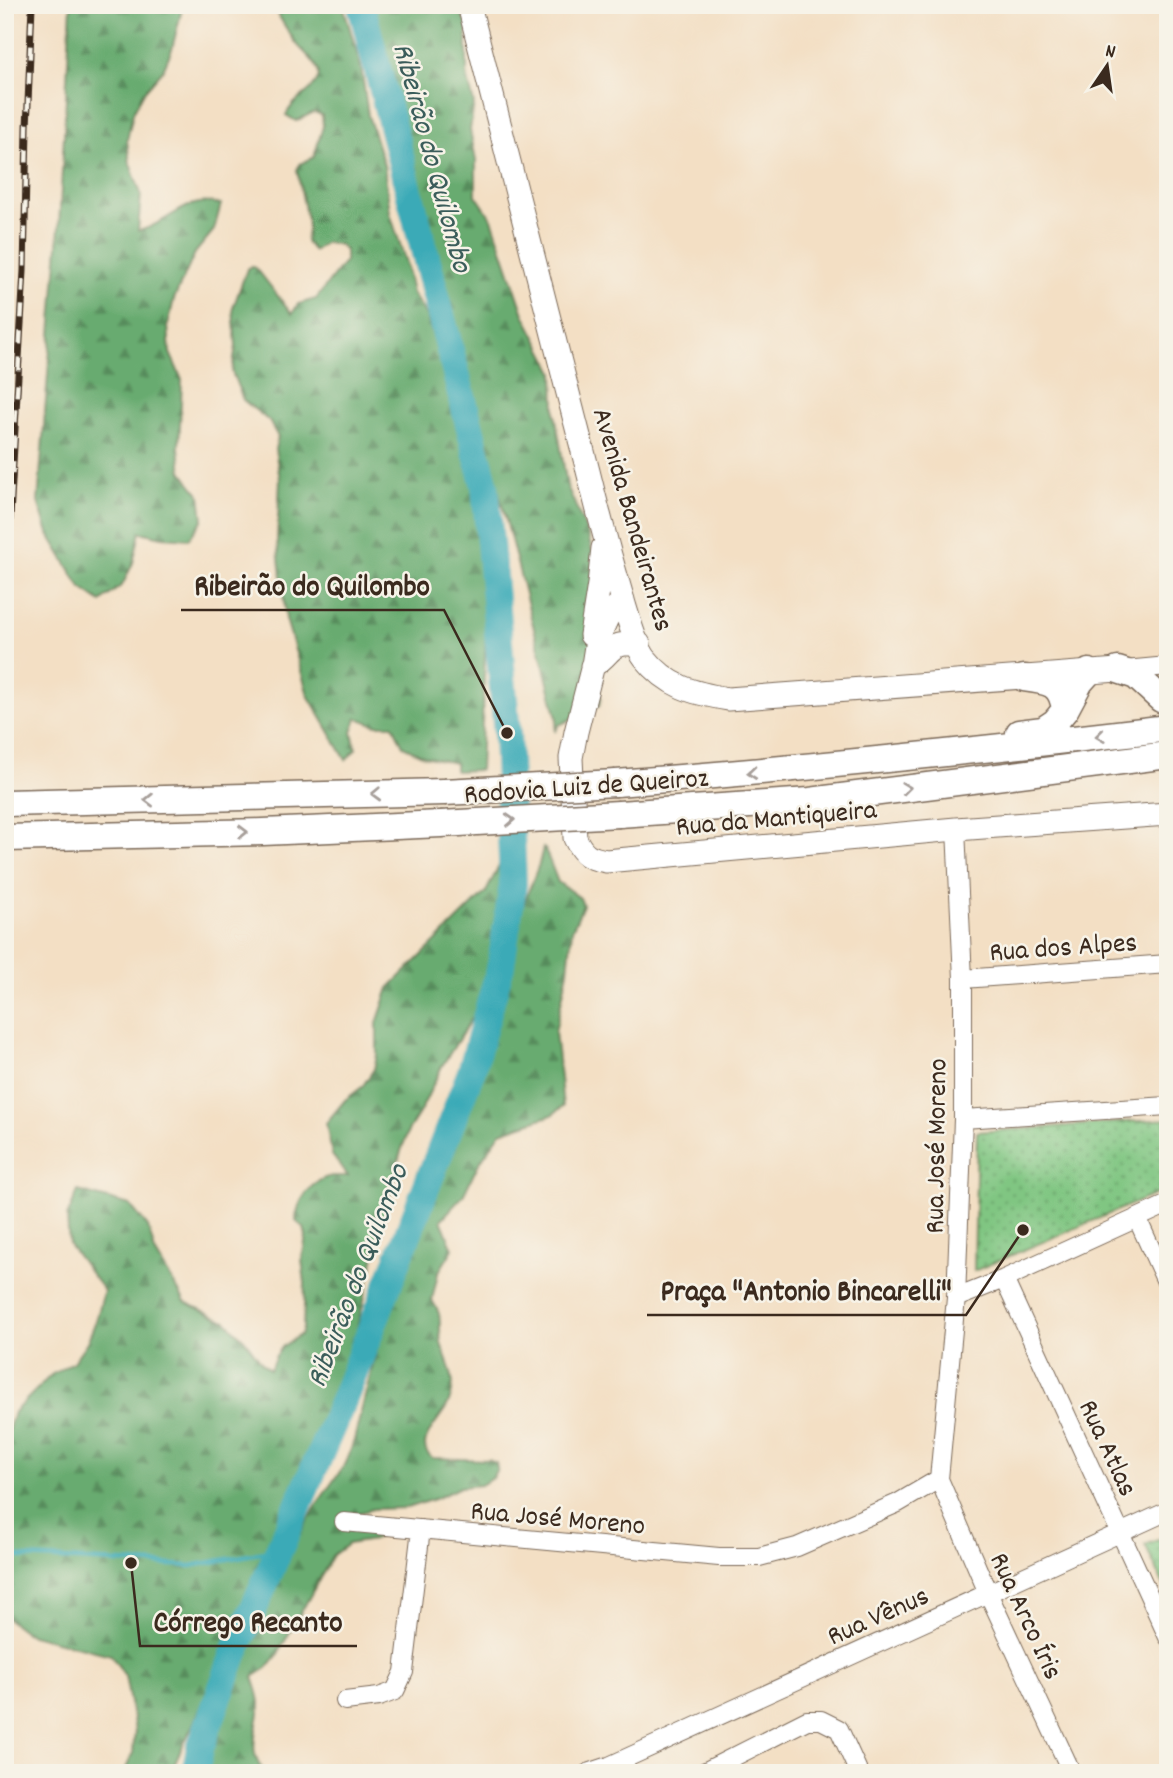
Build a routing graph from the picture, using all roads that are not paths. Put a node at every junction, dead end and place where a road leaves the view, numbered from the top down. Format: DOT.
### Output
graph roads {
  1 [pos="469,5"];
  2 [pos="604,534"];
  3 [pos="625,606"];
  4 [pos="639,644"];
  5 [pos="593,666"];
  6 [pos="1168,666"];
  7 [pos="1118,670"];
  8 [pos="1089,672"];
  9 [pos="1024,678"];
  10 [pos="1168,702"];
  11 [pos="1065,710"];
  12 [pos="1168,728"];
  13 [pos="1168,755"];
  14 [pos="785,769"];
  15 [pos="17,803"];
  16 [pos="1168,814"];
  17 [pos="956,829"];
  18 [pos="16,838"];
  19 [pos="1168,964"];
  20 [pos="962,979"];
  21 [pos="1168,1106"];
  22 [pos="963,1119"];
  23 [pos="1168,1204"];
  24 [pos="1137,1218"];
  25 [pos="1004,1279"];
  26 [pos="1168,1286"];
  27 [pos="956,1298"];
  28 [pos="939,1479"];
  29 [pos="1168,1511"];
  30 [pos="344,1522"];
  31 [pos="421,1529"];
  32 [pos="1121,1533"];
  33 [pos="988,1593"];
  34 [pos="1168,1637"];
  35 [pos="345,1701"];
  36 [pos="588,1773"];
  37 [pos="702,1773"];
  38 [pos="859,1773"];
  39 [pos="1072,1773"];
  1 -- 2 [label="main road, Avenida Bandeirantes"];
  2 -- 3 [label="main road, Avenida Bandeirantes"];
  2 -- 5 [label="main road"];
  3 -- 4 [label="main road, Avenida Bandeirantes"];
  3 -- 5 [label="main road, Rua da Mantiqueira"];
  4 -- 5 [label="main road"];
  4 -- 9 [label="main road, Avenida Bandeirantes"];
  5 -- 17 [label="main road, Rua da Mantiqueira"];
  6 -- 7 [label="street"];
  7 -- 8 [label="main road, Avenida Bandeirantes"];
  7 -- 10 [label="highway"];
  8 -- 9 [label="main road, Avenida Bandeirantes"];
  8 -- 11 [label="highway"];
  9 -- 11 [label="highway"];
  11 -- 14 [label="highway"];
  12 -- 14 [label="highway, Rodovia Luiz de Queiroz, one-way"];
  18 -- 13 [label="highway, Rodovia Luiz de Queiroz, one-way, bridge"];
  14 -- 15 [label="highway, Rodovia Luiz de Queiroz, one-way, bridge"];
  16 -- 17 [label="main road, Rua da Mantiqueira"];
  17 -- 20 [label="street, Rua José Moreno"];
  19 -- 20 [label="street, Rua dos Alpes"];
  20 -- 22 [label="street, Rua José Moreno"];
  21 -- 22 [label="street"];
  22 -- 27 [label="street, Rua José Moreno"];
  23 -- 24 [label="street"];
  24 -- 25 [label="street"];
  24 -- 26 [label="street"];
  25 -- 27 [label="street"];
  25 -- 32 [label="street, Rua Atlas"];
  27 -- 28 [label="street, Rua José Moreno"];
  28 -- 31 [label="street, Rua José Moreno"];
  28 -- 33 [label="street, Rua Arco Íris"];
  29 -- 32 [label="street, Rua Vênus"];
  30 -- 31 [label="street, Rua José Moreno"];
  31 -- 35 [label="street"];
  32 -- 33 [label="street, Rua Vênus"];
  32 -- 34 [label="street, Rua Atlas"];
  33 -- 36 [label="street, Rua Vênus"];
  33 -- 39 [label="street, Rua Arco Íris"];
  37 -- 38 [label="street"];
}
